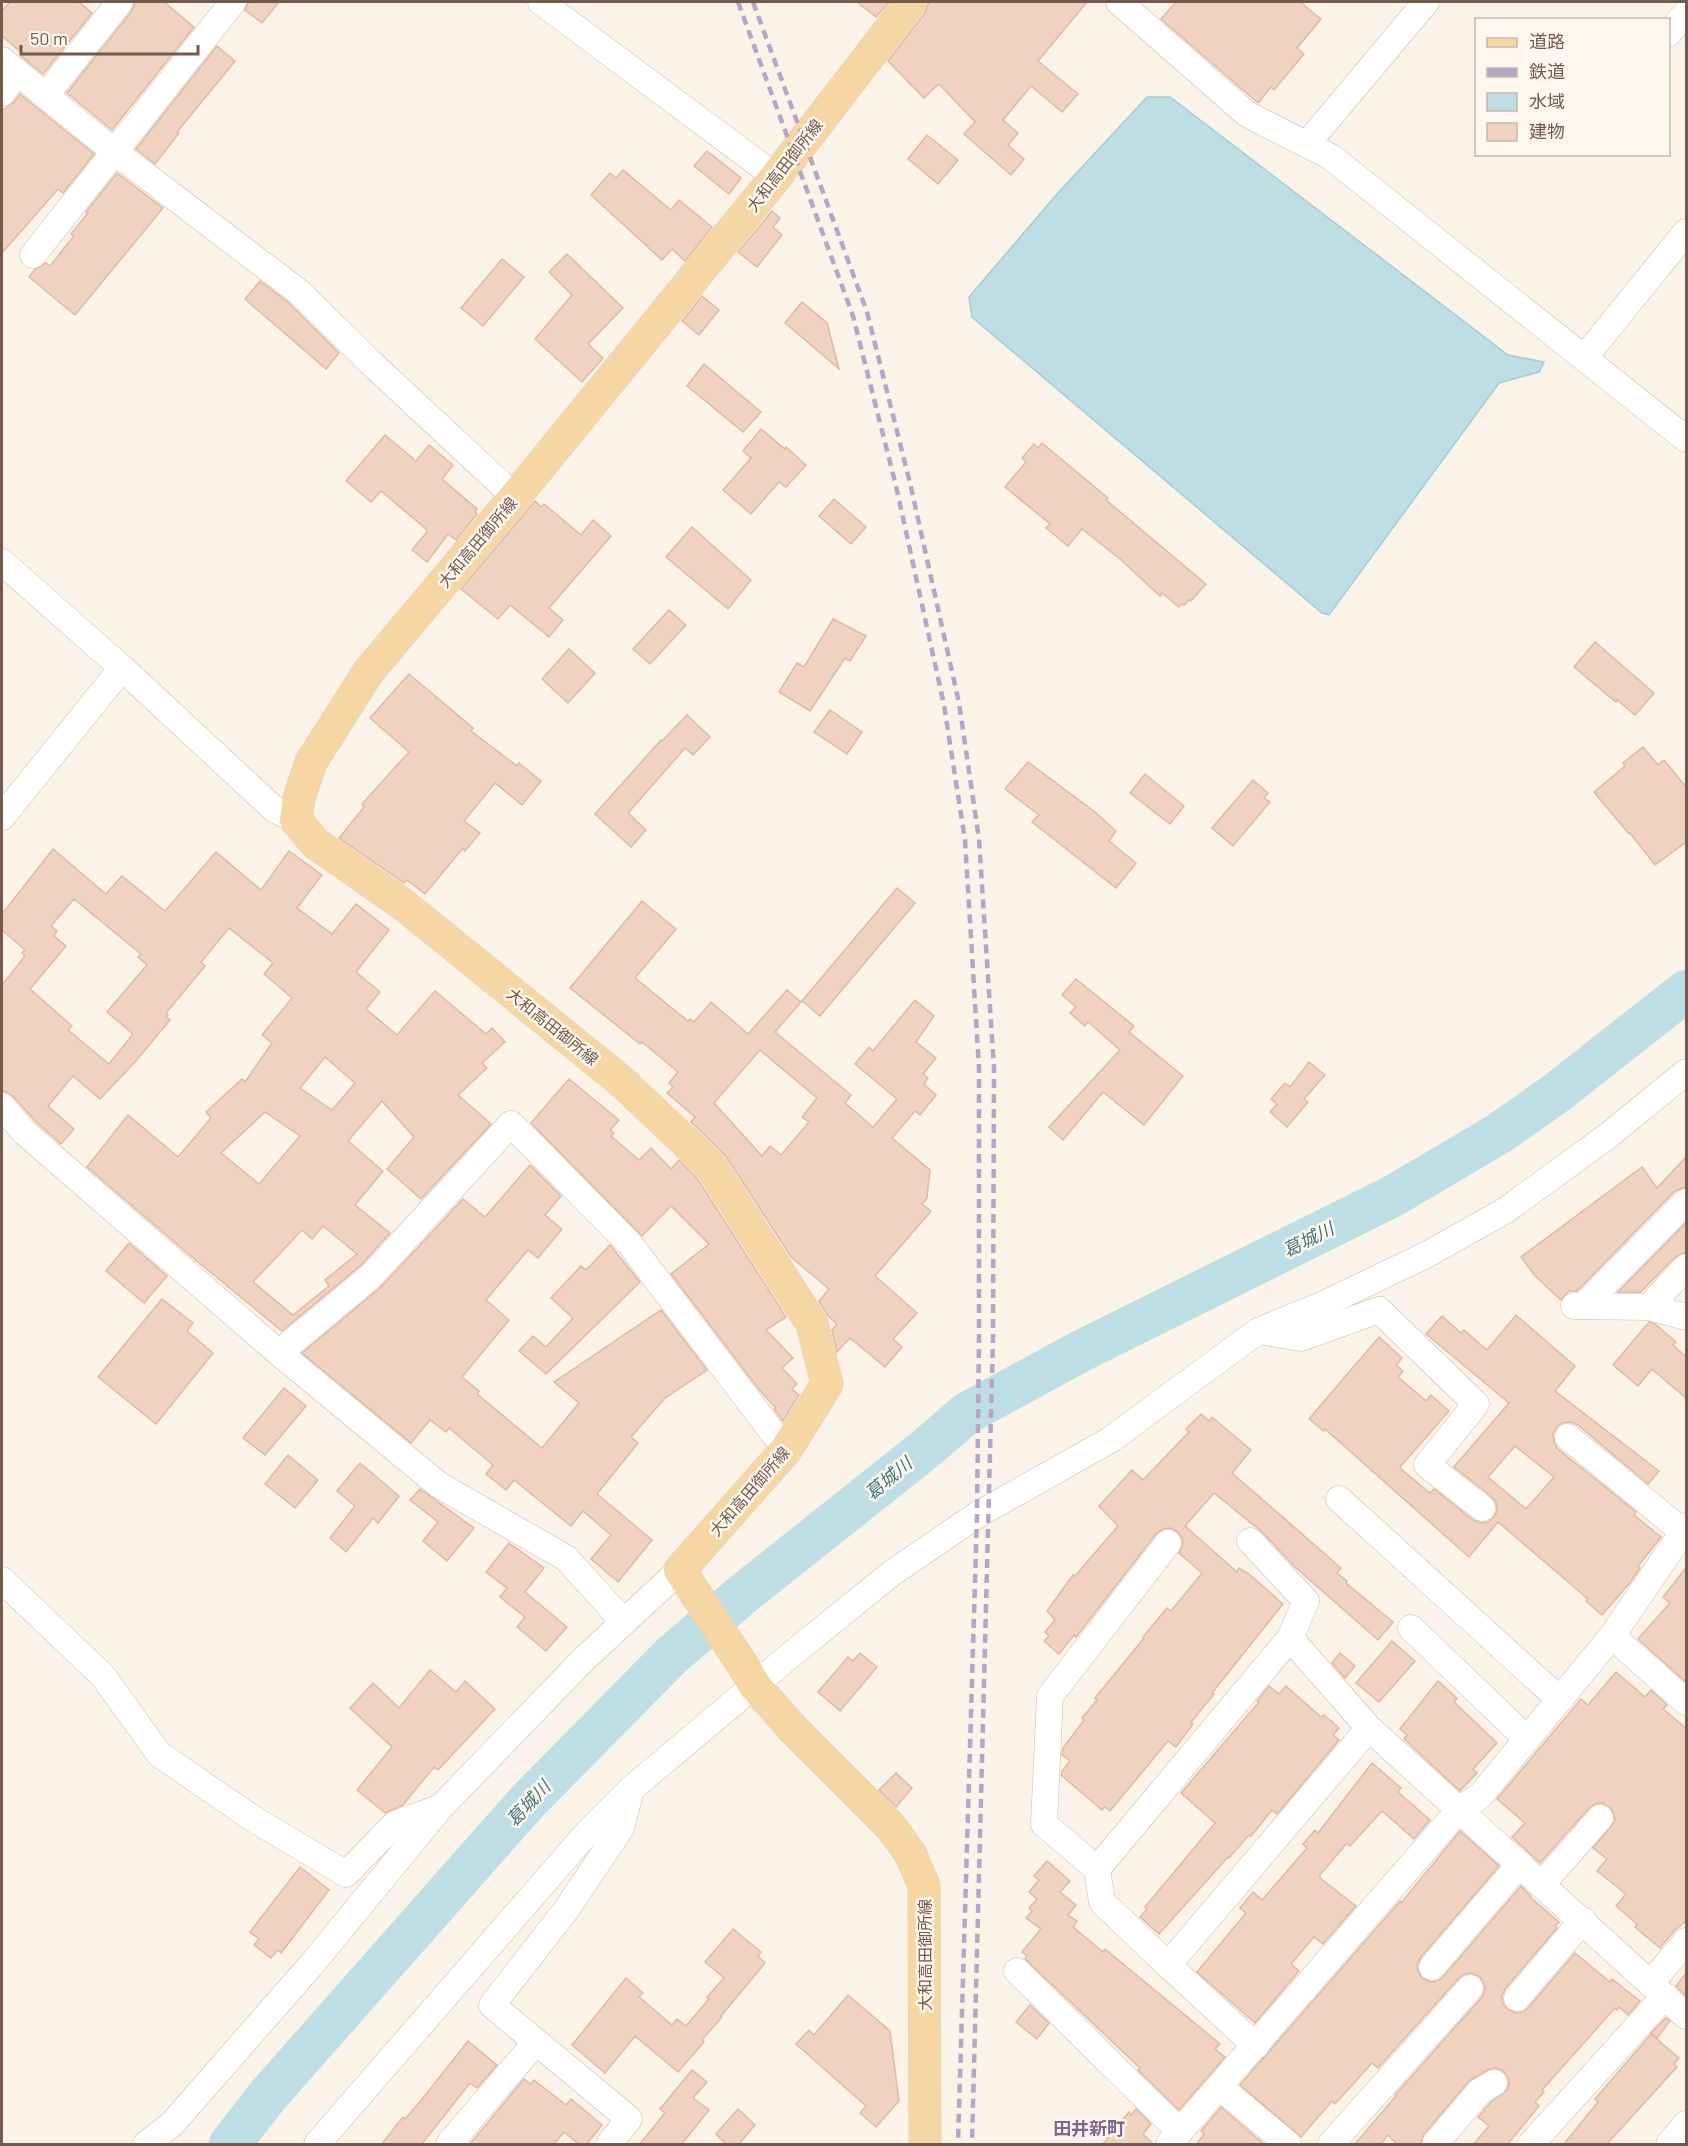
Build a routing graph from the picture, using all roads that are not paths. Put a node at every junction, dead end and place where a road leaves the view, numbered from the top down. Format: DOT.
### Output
graph roads {
  1 [pos="120,2"];
  2 [pos="233,2"];
  3 [pos="540,2"];
  4 [pos="911,2"];
  5 [pos="1119,2"];
  6 [pos="1426,2"];
  7 [pos="1686,13"];
  8 [pos="1670,32"];
  9 [pos="9,66"];
  10 [pos="2,93"];
  11 [pos="46,95"];
  12 [pos="1307,144"];
  13 [pos="115,152"];
  14 [pos="776,177"];
  15 [pos="1686,232"];
  16 [pos="33,255"];
  17 [pos="1584,358"];
  18 [pos="1686,439"];
  19 [pos="515,497"];
  20 [pos="2,562"];
  21 [pos="122,668"];
  22 [pos="2,817"];
  23 [pos="296,820"];
  24 [pos="1686,1072"];
  25 [pos="2,1106"];
  26 [pos="1686,1202"];
  27 [pos="1686,1267"];
  28 [pos="1649,1307"];
  29 [pos="1686,1317"];
  30 [pos="1258,1331"];
  31 [pos="279,1353"];
  32 [pos="1568,1437"];
  33 [pos="786,1450"];
  34 [pos="1339,1499"];
  35 [pos="1482,1508"];
  36 [pos="1684,1529"];
  37 [pos="1250,1541"];
  38 [pos="1168,1544"];
  39 [pos="2,1580"];
  40 [pos="687,1580"];
  41 [pos="624,1622"];
  42 [pos="1411,1628"];
  43 [pos="1612,1636"];
  44 [pos="1290,1638"];
  45 [pos="749,1677"];
  46 [pos="1560,1700"];
  47 [pos="1686,1702"];
  48 [pos="1369,1728"];
  49 [pos="1527,1739"];
  50 [pos="631,1789"];
  51 [pos="440,1808"];
  52 [pos="1460,1809"];
  53 [pos="1600,1818"];
  54 [pos="1521,1864"];
  55 [pos="1097,1869"];
  56 [pos="1542,1884"];
  57 [pos="1583,1920"];
  58 [pos="1686,1941"];
  59 [pos="1168,1965"];
  60 [pos="1432,1968"];
  61 [pos="1017,1971"];
  62 [pos="1470,1988"];
  63 [pos="1658,1990"];
  64 [pos="1517,1998"];
  65 [pos="1686,2016"];
  66 [pos="536,2042"];
  67 [pos="1256,2046"];
  68 [pos="1494,2083"];
  69 [pos="1220,2087"];
  70 [pos="1686,2124"];
  71 [pos="1174,2138"];
  72 [pos="146,2145"];
  73 [pos="317,2145"];
  74 [pos="449,2145"];
  75 [pos="609,2145"];
  76 [pos="925,2145"];
  77 [pos="1288,2145"];
  78 [pos="1331,2145"];
  79 [pos="1435,2145"];
  80 [pos="1531,2145"];
  81 [pos="1669,2145"];
  1 -- 11 [label="street"];
  2 -- 13 [label="street"];
  3 -- 14 [label="street"];
  4 -- 14 [label="main road, 大和高田御所線"];
  5 -- 12 [label="street"];
  6 -- 12 [label="street"];
  7 -- 8 [label="street"];
  9 -- 10 [label="street"];
  9 -- 11 [label="street"];
  11 -- 13 [label="street"];
  12 -- 17 [label="street"];
  13 -- 16 [label="street"];
  13 -- 19 [label="street"];
  14 -- 19 [label="main road, 大和高田御所線"];
  15 -- 17 [label="street"];
  17 -- 18 [label="street"];
  19 -- 23 [label="main road, 大和高田御所線"];
  20 -- 21 [label="street"];
  21 -- 22 [label="street"];
  21 -- 23 [label="street"];
  23 -- 33 [label="main road, 大和高田御所線"];
  24 -- 30 [label="street"];
  25 -- 31 [label="street"];
  26 -- 28 [label="street"];
  27 -- 28 [label="street"];
  28 -- 29 [label="street"];
  30 -- 35 [label="street"];
  30 -- 45 [label="street"];
  31 -- 33 [label="street"];
  31 -- 41 [label="street"];
  32 -- 36 [label="street"];
  33 -- 40 [label="main road, 大和高田御所線"];
  34 -- 46 [label="street"];
  36 -- 43 [label="street"];
  37 -- 44 [label="street"];
  38 -- 55 [label="street"];
  39 -- 51 [label="street"];
  40 -- 41 [label="street"];
  40 -- 45 [label="main road, 大和高田御所線"];
  41 -- 51 [label="street"];
  42 -- 49 [label="street"];
  43 -- 46 [label="street"];
  43 -- 47 [label="street"];
  44 -- 48 [label="street"];
  44 -- 55 [label="street"];
  45 -- 50 [label="street"];
  45 -- 76 [label="main road, 大和高田御所線"];
  46 -- 49 [label="street"];
  48 -- 52 [label="street"];
  48 -- 59 [label="street"];
  49 -- 52 [label="street"];
  50 -- 66 [label="street"];
  50 -- 73 [label="street"];
  51 -- 72 [label="street"];
  52 -- 54 [label="street"];
  52 -- 67 [label="street"];
  53 -- 56 [label="street"];
  54 -- 56 [label="street"];
  54 -- 60 [label="street"];
  55 -- 59 [label="street"];
  56 -- 57 [label="street"];
  57 -- 63 [label="street"];
  57 -- 64 [label="street"];
  58 -- 63 [label="street"];
  59 -- 67 [label="street"];
  61 -- 71 [label="street"];
  62 -- 78 [label="street"];
  63 -- 65 [label="street"];
  63 -- 80 [label="street"];
  66 -- 74 [label="street"];
  66 -- 75 [label="street"];
  67 -- 69 [label="street"];
  68 -- 79 [label="street"];
  69 -- 71 [label="street"];
  69 -- 77 [label="street"];
  70 -- 81 [label="street"];
}
